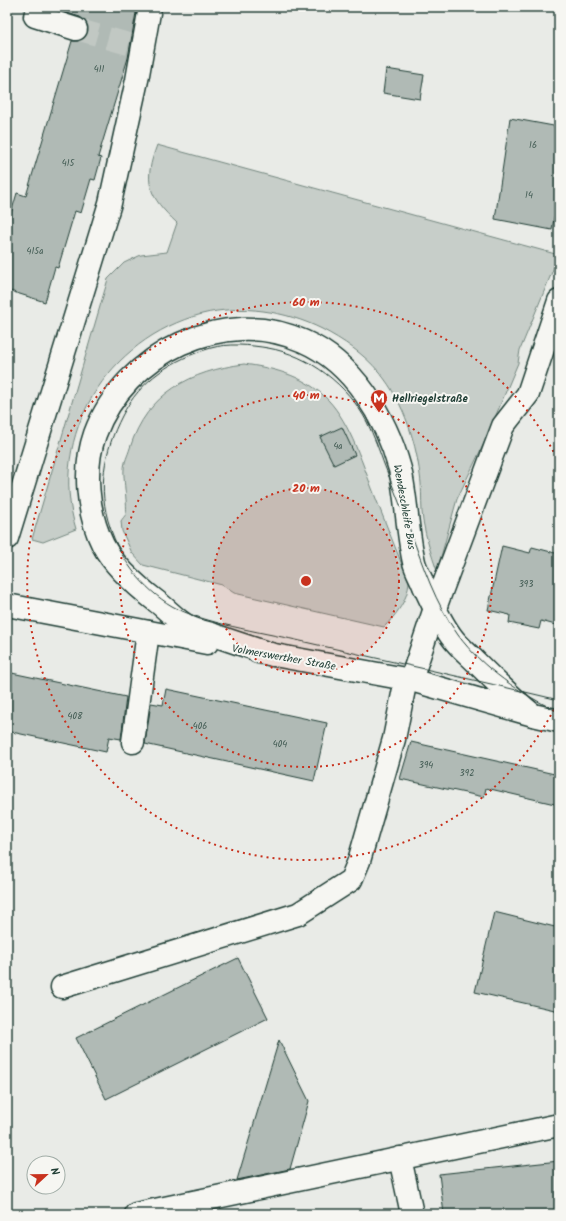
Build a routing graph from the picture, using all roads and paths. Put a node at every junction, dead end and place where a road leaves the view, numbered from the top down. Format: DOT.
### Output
graph roads {
  1 [pos="150,7"];
  2 [pos="35,16"];
  3 [pos="76,28"];
  4 [pos="559,301"];
  5 [pos="7,538"];
  6 [pos="7,605"];
  7 [pos="435,608"];
  8 [pos="148,632"];
  9 [pos="273,655"];
  10 [pos="408,679"];
  11 [pos="533,715"];
  12 [pos="559,720"];
  13 [pos="133,742"];
  14 [pos="62,988"];
  15 [pos="559,1125"];
  16 [pos="400,1158"];
  17 [pos="136,1214"];
  18 [pos="412,1214"];
  1 -- 5 [label="street"];
  2 -- 3 [label="street"];
  4 -- 7 [label="street"];
  6 -- 8 [label="street, Volmerswerther Straße"];
  7 -- 9 [label="street, Wendeschleife Bus"];
  7 -- 10 [label="street"];
  7 -- 11 [label="street, Wendeschleife Bus"];
  8 -- 9 [label="street, Volmerswerther Straße"];
  8 -- 13 [label="street"];
  9 -- 10 [label="street, Volmerswerther Straße"];
  10 -- 11 [label="street, Volmerswerther Straße"];
  10 -- 14 [label="street"];
  11 -- 12 [label="street, Volmerswerther Straße"];
  15 -- 16 [label="street"];
  16 -- 17 [label="street"];
  16 -- 18 [label="street"];
}
